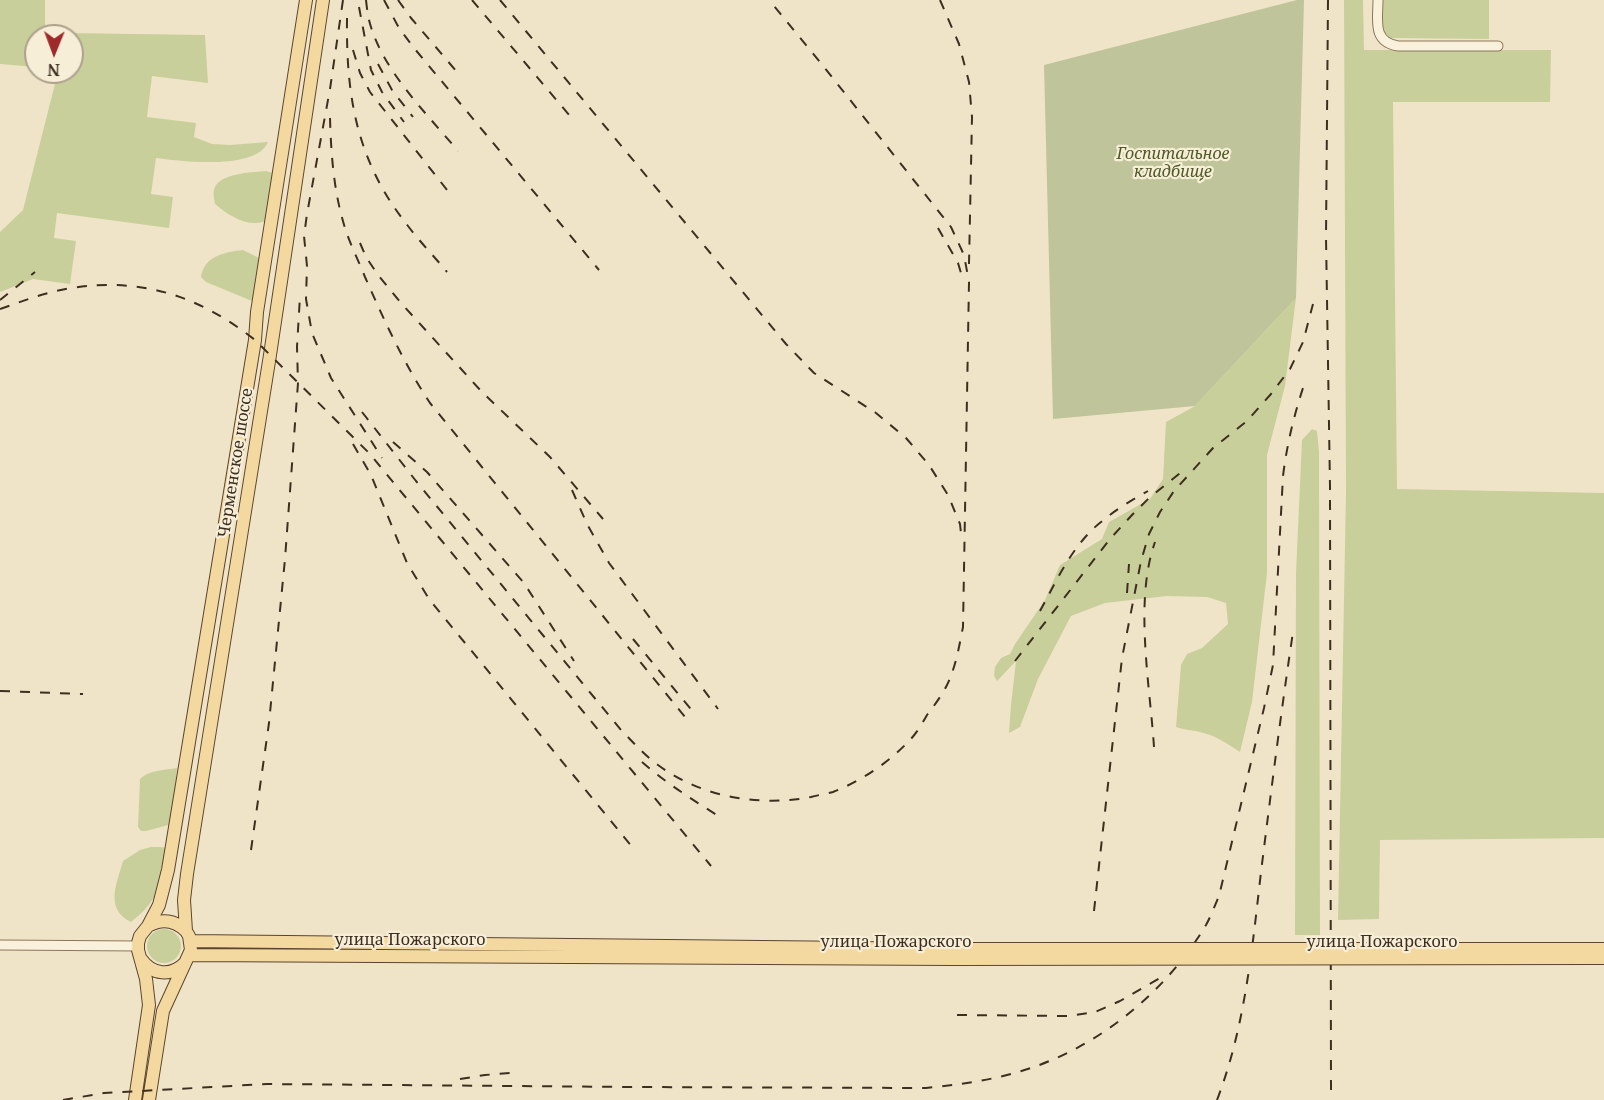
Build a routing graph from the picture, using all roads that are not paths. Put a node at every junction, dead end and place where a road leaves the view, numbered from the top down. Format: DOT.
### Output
graph roads {
  1 [pos="306,0"];
  2 [pos="323,0"];
  3 [pos="1378,0"];
  4 [pos="1498,46"];
  5 [pos="148,926"];
  6 [pos="188,936"];
  7 [pos="0,945"];
  8 [pos="1604,949"];
  9 [pos="139,951"];
  10 [pos="1586,953"];
  11 [pos="954,954"];
  12 [pos="187,958"];
  13 [pos="1604,958"];
  14 [pos="135,1100"];
  15 [pos="149,1100"];
  1 -- 5 [label="main road, Черменское шоссе"];
  2 -- 6 [label="main road, Черменское шоссе"];
  3 -- 4 [label="street"];
  5 -- 6 [label="main road"];
  5 -- 9 [label="main road, Черменское шоссе"];
  6 -- 11 [label="main road, улица Пожарского"];
  6 -- 12 [label="main road, Черменское шоссе"];
  7 -- 9 [label="street"];
  8 -- 10 [label="main road, улица Пожарского"];
  9 -- 12 [label="main road"];
  9 -- 14 [label="main road"];
  10 -- 11 [label="main road, улица Пожарского, bridge"];
  10 -- 13 [label="main road, улица Пожарского"];
  11 -- 12 [label="main road, улица Пожарского"];
  12 -- 15 [label="main road, Черменское шоссе"];
}
